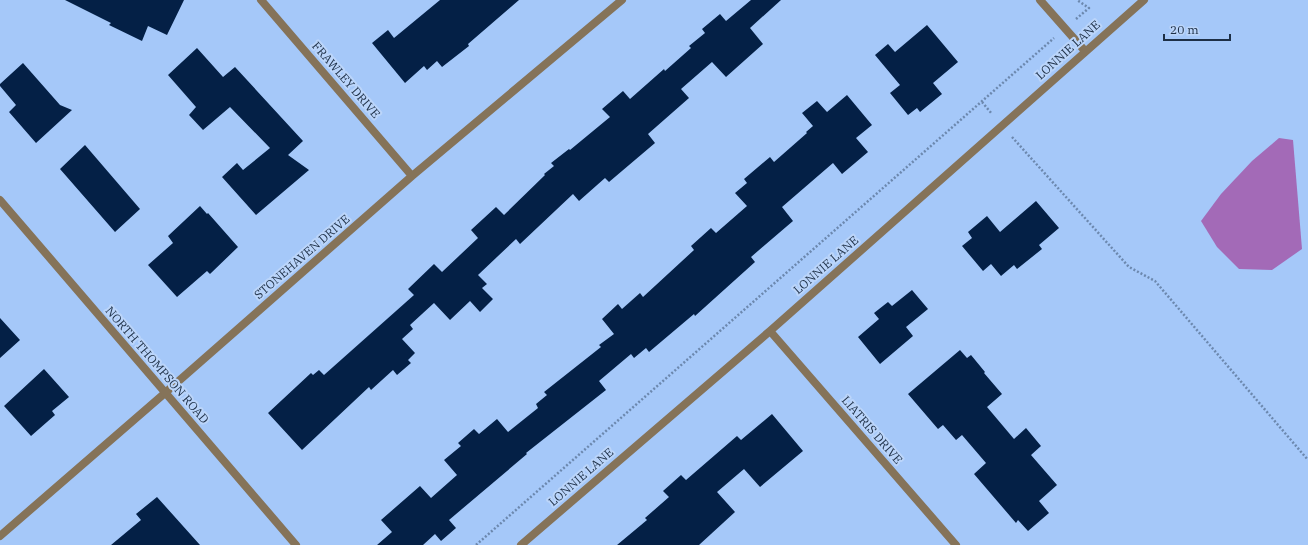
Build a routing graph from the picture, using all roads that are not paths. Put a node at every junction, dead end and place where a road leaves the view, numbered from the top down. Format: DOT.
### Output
graph roads {
  1 [pos="261,0"];
  2 [pos="622,0"];
  3 [pos="1040,0"];
  4 [pos="1144,0"];
  5 [pos="1085,51"];
  6 [pos="412,176"];
  7 [pos="0,200"];
  8 [pos="770,331"];
  9 [pos="165,393"];
  10 [pos="0,536"];
  11 [pos="296,545"];
  12 [pos="521,545"];
  13 [pos="956,545"];
  1 -- 6 [label="street, FRAWLEY DRIVE"];
  2 -- 6 [label="street, STONEHAVEN DRIVE"];
  3 -- 5 [label="street"];
  4 -- 5 [label="street, LONNIE LANE"];
  5 -- 8 [label="street, LONNIE LANE"];
  6 -- 9 [label="street, STONEHAVEN DRIVE"];
  7 -- 9 [label="street, NORTH THOMPSON ROAD"];
  8 -- 12 [label="street, LONNIE LANE"];
  8 -- 13 [label="street, LIATRIS DRIVE"];
  9 -- 10 [label="street, STONEHAVEN DRIVE"];
  9 -- 11 [label="street, NORTH THOMPSON ROAD"];
}
